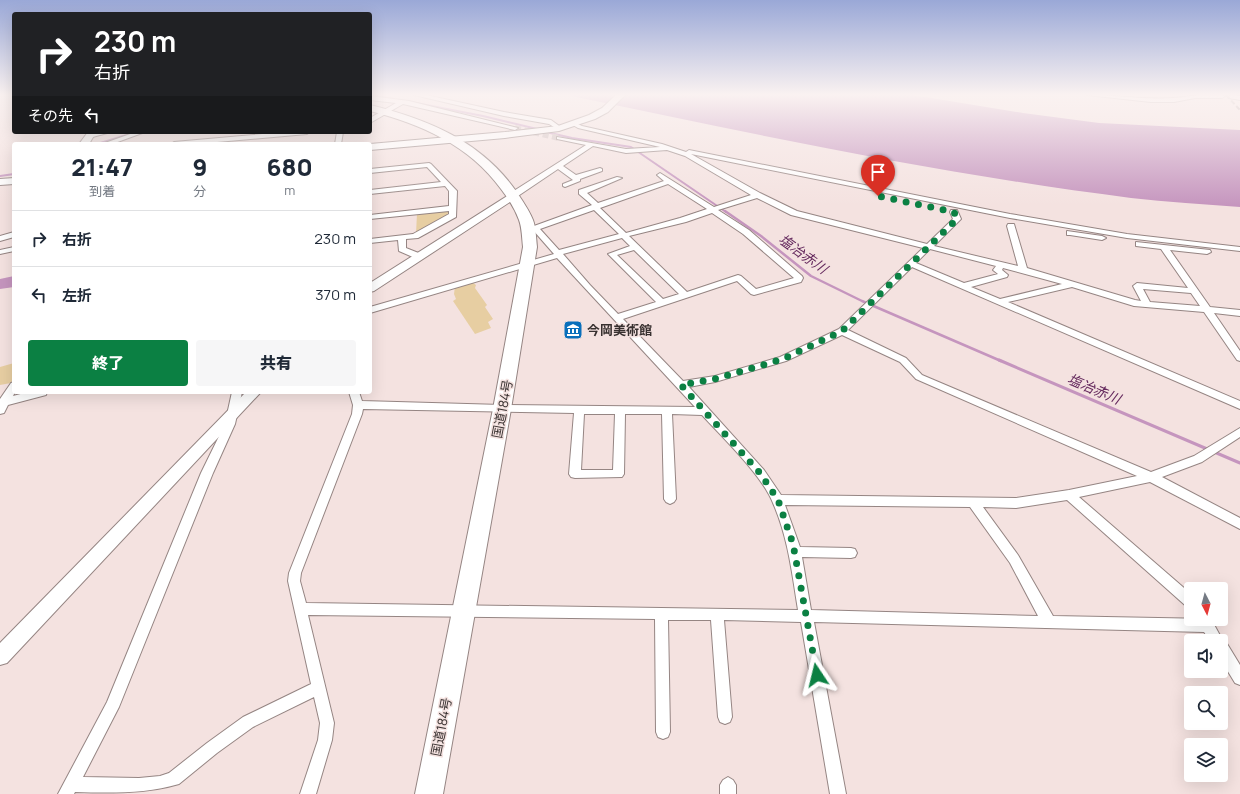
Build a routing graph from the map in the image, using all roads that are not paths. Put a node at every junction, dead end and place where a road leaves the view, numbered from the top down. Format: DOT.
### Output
graph roads {
  1 [pos="438,132"];
  2 [pos="528,132"];
  3 [pos="602,132"];
  4 [pos="101,134"];
  5 [pos="136,134"];
  6 [pos="203,134"];
  7 [pos="271,134"];
  8 [pos="88,138"];
  9 [pos="559,138"];
  10 [pos="453,139"];
  11 [pos="245,141"];
  12 [pos="111,142"];
  13 [pos="199,142"];
  14 [pos="592,144"];
  15 [pos="372,147"];
  16 [pos="666,148"];
  17 [pos="696,159"];
  18 [pos="558,166"];
  19 [pos="600,170"];
  20 [pos="372,171"];
  21 [pos="660,175"];
  22 [pos="575,178"];
  23 [pos="620,178"];
  24 [pos="12,181"];
  25 [pos="669,181"];
  26 [pos="0,182"];
  27 [pos="447,184"];
  28 [pos="565,185"];
  29 [pos="372,192"];
  30 [pos="757,195"];
  31 [pos="512,196"];
  32 [pos="596,207"];
  33 [pos="453,208"];
  34 [pos="713,210"];
  35 [pos="954,212"];
  36 [pos="372,217"];
  37 [pos="1010,226"];
  38 [pos="531,228"];
  39 [pos="12,235"];
  40 [pos="624,236"];
  41 [pos="402,238"];
  42 [pos="0,239"];
  43 [pos="372,241"];
  44 [pos="928,246"];
  45 [pos="635,247"];
  46 [pos="1164,247"];
  47 [pos="12,249"];
  48 [pos="1240,249"];
  49 [pos="0,252"];
  50 [pos="558,254"];
  51 [pos="418,256"];
  52 [pos="1240,256"];
  53 [pos="528,264"];
  54 [pos="911,264"];
  55 [pos="1002,264"];
  56 [pos="1023,270"];
  57 [pos="1073,284"];
  58 [pos="964,286"];
  59 [pos="372,287"];
  60 [pos="1194,291"];
  61 [pos="685,295"];
  62 [pos="661,302"];
  63 [pos="999,302"];
  64 [pos="1147,304"];
  65 [pos="372,309"];
  66 [pos="1206,310"];
  67 [pos="1240,313"];
  68 [pos="617,318"];
  69 [pos="842,331"];
  70 [pos="1240,358"];
  71 [pos="681,385"];
  72 [pos="12,388"];
  73 [pos="36,394"];
  74 [pos="237,394"];
  75 [pos="252,394"];
  76 [pos="355,394"];
  77 [pos="2,405"];
  78 [pos="358,405"];
  79 [pos="1240,405"];
  80 [pos="502,408"];
  81 [pos="579,409"];
  82 [pos="620,409"];
  83 [pos="667,410"];
  84 [pos="705,411"];
  85 [pos="232,414"];
  86 [pos="1240,432"];
  87 [pos="1151,477"];
  88 [pos="1069,495"];
  89 [pos="670,498"];
  90 [pos="778,500"];
  91 [pos="973,503"];
  92 [pos="1240,524"];
  93 [pos="794,552"];
  94 [pos="851,553"];
  95 [pos="1184,596"];
  96 [pos="300,609"];
  97 [pos="463,610"];
  98 [pos="661,613"];
  99 [pos="717,614"];
  100 [pos="807,616"];
  101 [pos="1049,622"];
  102 [pos="1184,623"];
  103 [pos="0,656"];
  104 [pos="1228,658"];
  105 [pos="1240,678"];
  106 [pos="318,687"];
  107 [pos="725,717"];
  108 [pos="663,732"];
  109 [pos="68,789"];
  110 [pos="308,794"];
  111 [pos="429,794"];
  112 [pos="838,794"];
  1 -- 10 [label="highway, 国道184号"];
  2 -- 10 [label="street"];
  3 -- 16 [label="street"];
  4 -- 8 [label="street"];
  5 -- 12 [label="street"];
  6 -- 13 [label="street"];
  7 -- 11 [label="street"];
  9 -- 14 [label="street"];
  10 -- 15 [label="street"];
  10 -- 31 [label="highway, 国道184号"];
  11 -- 13 [label="street"];
  14 -- 16 [label="street"];
  14 -- 18 [label="street"];
  16 -- 17 [label="street"];
  16 -- 48 [label="street"];
  17 -- 30 [label="street"];
  17 -- 35 [label="street"];
  18 -- 22 [label="street"];
  18 -- 31 [label="street"];
  19 -- 22 [label="street"];
  20 -- 27 [label="street"];
  21 -- 25 [label="street"];
  22 -- 28 [label="street"];
  23 -- 32 [label="street"];
  24 -- 26 [label="street"];
  25 -- 32 [label="street"];
  25 -- 34 [label="street"];
  27 -- 29 [label="street"];
  27 -- 33 [label="street"];
  30 -- 34 [label="street"];
  30 -- 44 [label="street"];
  31 -- 38 [label="highway, 国道184号"];
  31 -- 51 [label="street"];
  32 -- 38 [label="street"];
  32 -- 40 [label="street"];
  33 -- 36 [label="street"];
  33 -- 41 [label="street"];
  34 -- 40 [label="street"];
  34 -- 61 [label="street"];
  35 -- 44 [label="street"];
  35 -- 46 [label="street"];
  37 -- 56 [label="street"];
  38 -- 50 [label="street"];
  38 -- 53 [label="highway, 国道184号"];
  39 -- 42 [label="street"];
  40 -- 45 [label="street"];
  40 -- 50 [label="street"];
  41 -- 43 [label="street"];
  41 -- 51 [label="street"];
  44 -- 54 [label="street"];
  44 -- 55 [label="street"];
  45 -- 61 [label="street"];
  45 -- 62 [label="street"];
  46 -- 52 [label="street"];
  46 -- 60 [label="street"];
  47 -- 49 [label="street"];
  50 -- 53 [label="street"];
  50 -- 68 [label="street"];
  51 -- 59 [label="street"];
  53 -- 65 [label="street"];
  53 -- 80 [label="highway, 国道184号"];
  54 -- 58 [label="street"];
  54 -- 69 [label="street"];
  55 -- 56 [label="street"];
  55 -- 58 [label="street"];
  56 -- 57 [label="street"];
  57 -- 63 [label="street"];
  57 -- 64 [label="street"];
  58 -- 63 [label="street"];
  60 -- 64 [label="street"];
  60 -- 66 [label="street"];
  61 -- 62 [label="street"];
  62 -- 68 [label="street"];
  63 -- 79 [label="street"];
  64 -- 66 [label="street"];
  66 -- 67 [label="street"];
  66 -- 70 [label="street"];
  68 -- 71 [label="street"];
  69 -- 71 [label="street"];
  69 -- 87 [label="street"];
  71 -- 84 [label="street"];
  72 -- 77 [label="street"];
  73 -- 77 [label="street"];
  74 -- 85 [label="street"];
  75 -- 85 [label="street"];
  76 -- 78 [label="street"];
  78 -- 80 [label="street"];
  78 -- 96 [label="street"];
  80 -- 81 [label="street"];
  80 -- 97 [label="highway, 国道184号"];
  81 -- 82 [label="street"];
  81 -- 82 [label="street"];
  82 -- 83 [label="street"];
  83 -- 84 [label="street"];
  83 -- 89 [label="street"];
  84 -- 90 [label="street"];
  85 -- 103 [label="street"];
  85 -- 109 [label="street"];
  86 -- 87 [label="street"];
  87 -- 88 [label="street"];
  87 -- 92 [label="street"];
  88 -- 91 [label="street"];
  88 -- 95 [label="street"];
  90 -- 91 [label="street"];
  90 -- 93 [label="street"];
  91 -- 101 [label="street"];
  93 -- 94 [label="street"];
  93 -- 100 [label="street"];
  96 -- 97 [label="street"];
  96 -- 106 [label="street"];
  97 -- 98 [label="street"];
  97 -- 111 [label="highway, 国道184号"];
  98 -- 99 [label="street"];
  98 -- 108 [label="street"];
  99 -- 100 [label="street"];
  99 -- 107 [label="street"];
  100 -- 101 [label="street"];
  100 -- 112 [label="street"];
  101 -- 102 [label="street"];
  104 -- 105 [label="street"];
  106 -- 109 [label="street"];
  106 -- 110 [label="street"];
}
